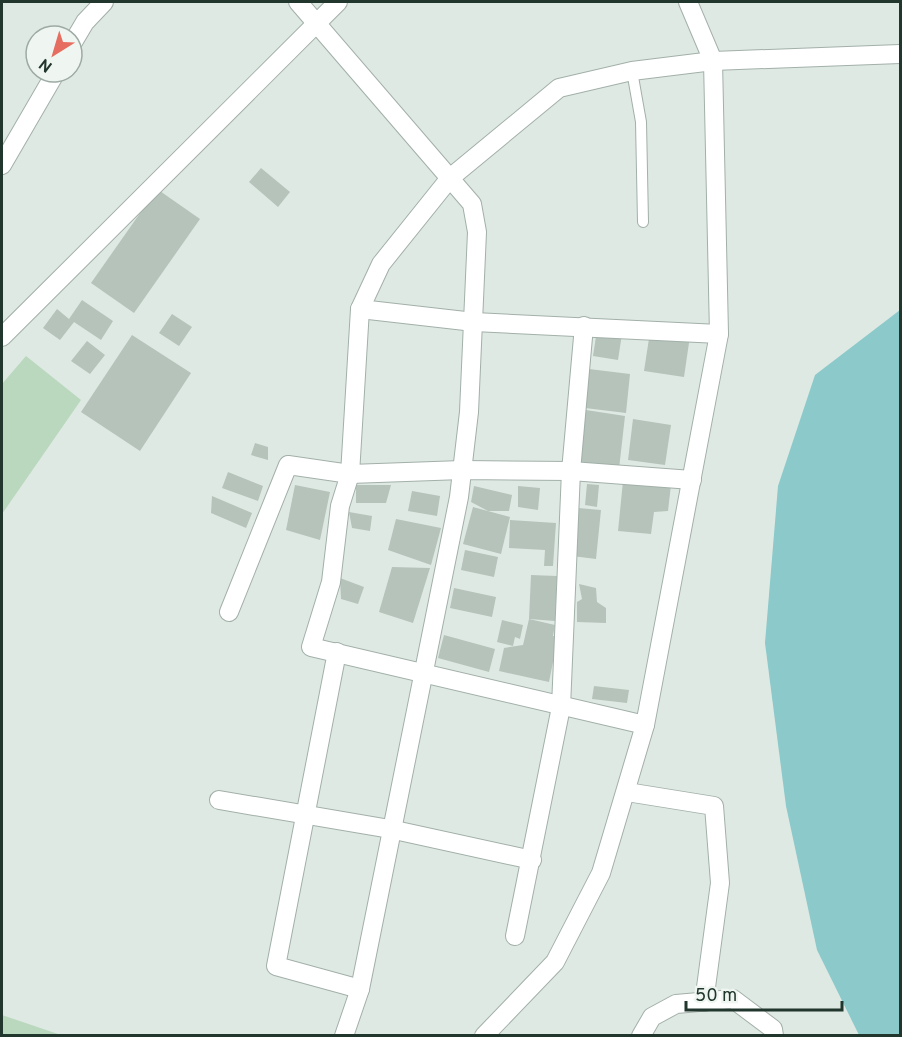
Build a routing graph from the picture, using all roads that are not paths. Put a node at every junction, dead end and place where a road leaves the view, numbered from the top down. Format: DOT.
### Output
graph roads {
  1 [pos="104,2"];
  2 [pos="298,2"];
  3 [pos="338,2"];
  4 [pos="688,2"];
  5 [pos="316,23"];
  6 [pos="84,24"];
  7 [pos="900,54"];
  8 [pos="713,61"];
  9 [pos="632,71"];
  10 [pos="49,84"];
  11 [pos="2,165"];
  12 [pos="450,178"];
  13 [pos="643,222"];
  14 [pos="360,309"];
  15 [pos="474,322"];
  16 [pos="584,326"];
  17 [pos="719,334"];
  18 [pos="2,337"];
  19 [pos="462,470"];
  20 [pos="571,471"];
  21 [pos="350,474"];
  22 [pos="692,480"];
  23 [pos="229,612"];
  24 [pos="337,652"];
  25 [pos="425,672"];
  26 [pos="561,707"];
  27 [pos="645,725"];
  28 [pos="627,792"];
  29 [pos="219,800"];
  30 [pos="307,815"];
  31 [pos="390,829"];
  32 [pos="532,860"];
  33 [pos="515,936"];
  34 [pos="360,989"];
  35 [pos="704,1002"];
  36 [pos="344,1035"];
  37 [pos="484,1035"];
  38 [pos="641,1035"];
  39 [pos="774,1035"];
  1 -- 6 [label="street"];
  2 -- 5 [label="street"];
  3 -- 5 [label="street"];
  4 -- 8 [label="street"];
  5 -- 12 [label="street"];
  5 -- 18 [label="street"];
  7 -- 8 [label="street"];
  8 -- 9 [label="street"];
  8 -- 17 [label="street"];
  9 -- 12 [label="street"];
  9 -- 13 [label="lane"];
  10 -- 11 [label="street"];
  12 -- 14 [label="street"];
  12 -- 15 [label="street"];
  14 -- 15 [label="street"];
  14 -- 21 [label="street"];
  15 -- 16 [label="street"];
  15 -- 19 [label="street"];
  16 -- 17 [label="street"];
  16 -- 20 [label="street"];
  17 -- 22 [label="street"];
  19 -- 20 [label="street"];
  19 -- 21 [label="street"];
  19 -- 25 [label="street"];
  20 -- 22 [label="street"];
  20 -- 26 [label="street"];
  21 -- 23 [label="street"];
  21 -- 24 [label="street"];
  22 -- 27 [label="street"];
  24 -- 25 [label="street"];
  24 -- 30 [label="street"];
  25 -- 26 [label="street"];
  25 -- 31 [label="street"];
  26 -- 27 [label="street"];
  26 -- 32 [label="street"];
  27 -- 28 [label="street"];
  28 -- 35 [label="street"];
  28 -- 37 [label="street"];
  29 -- 30 [label="street"];
  30 -- 31 [label="street"];
  30 -- 34 [label="street"];
  31 -- 32 [label="street"];
  31 -- 34 [label="street"];
  32 -- 33 [label="street"];
  34 -- 36 [label="street"];
  35 -- 38 [label="street"];
  35 -- 39 [label="street"];
}
